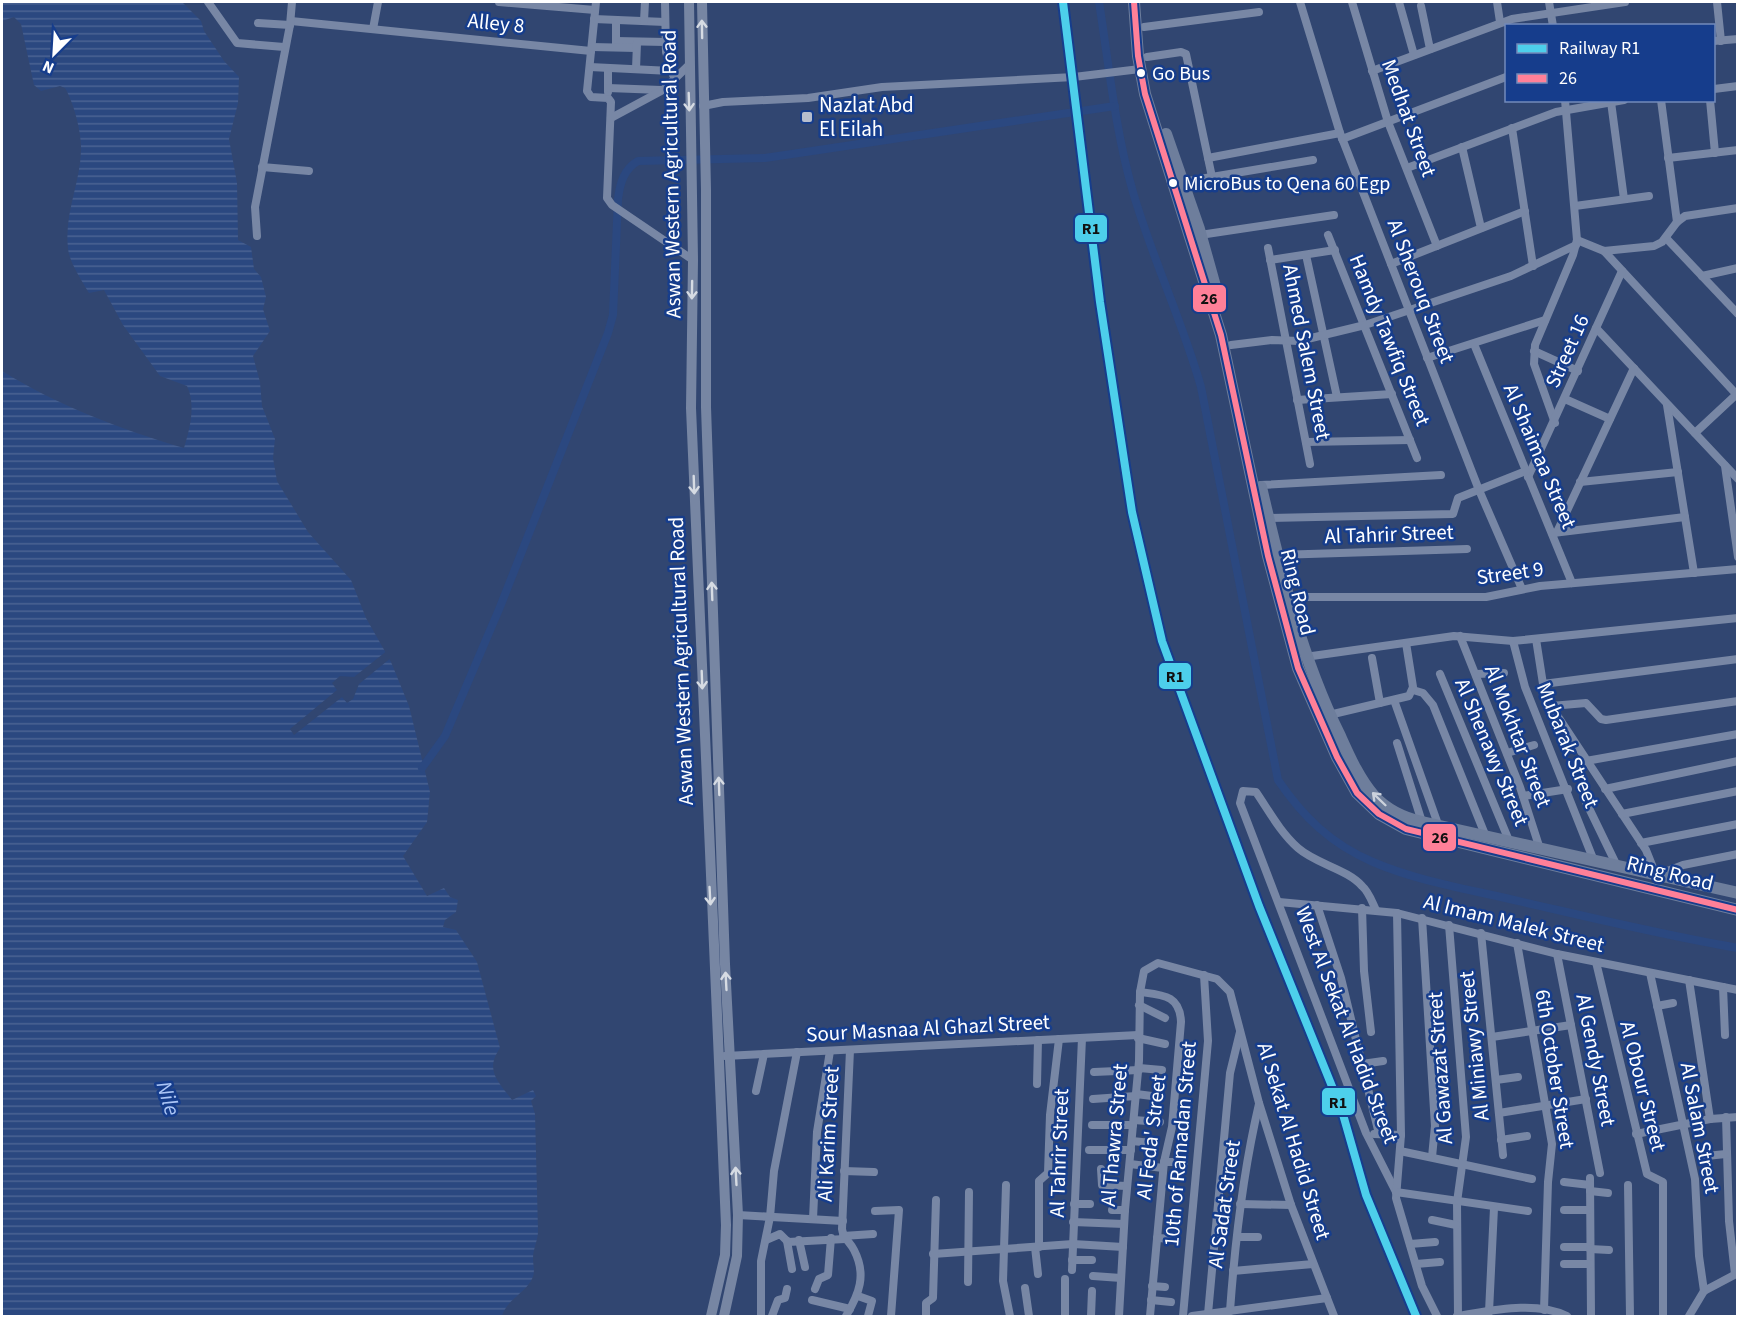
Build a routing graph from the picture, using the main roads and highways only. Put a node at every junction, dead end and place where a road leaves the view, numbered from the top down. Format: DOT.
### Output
graph roads {
  1 [pos="689,2"];
  2 [pos="702,2"];
  3 [pos="1134,2"];
  4 [pos="1142,2"];
  5 [pos="1189,220"];
  6 [pos="1197,239"];
  7 [pos="705,407"];
  8 [pos="691,408"];
  9 [pos="1564,861"];
  10 [pos="722,873"];
  11 [pos="709,874"];
  12 [pos="1737,893"];
  13 [pos="1737,909"];
  14 [pos="724,1056"];
  15 [pos="724,1255"];
  16 [pos="737,1256"];
  17 [pos="711,1317"];
  18 [pos="724,1317"];
  1 -- 8 [label="main road, Aswan Western Agricultural Road, one-way"];
  7 -- 2 [label="main road, Aswan Western Agricultural Road, one-way"];
  3 -- 5 [label="highway, Ring Road"];
  4 -- 5 [label="highway, Ring Road"];
  5 -- 6 [label="highway, Ring Road"];
  9 -- 6 [label="highway, Ring Road, one-way"];
  6 -- 9 [label="highway, Ring Road"];
  7 -- 8 [label="main road"];
  10 -- 7 [label="main road, Aswan Western Agricultural Road, one-way"];
  8 -- 11 [label="main road, Aswan Western Agricultural Road, one-way"];
  9 -- 12 [label="highway, Ring Road"];
  9 -- 13 [label="highway, Ring Road"];
  10 -- 11 [label="main road"];
  14 -- 10 [label="main road, Aswan Western Agricultural Road, one-way"];
  11 -- 14 [label="main road, Aswan Western Agricultural Road, one-way"];
  14 -- 15 [label="main road, Aswan Western Agricultural Road"];
  16 -- 14 [label="main road, Aswan Western Agricultural Road, one-way"];
  15 -- 16 [label="main road"];
  15 -- 17 [label="main road, Aswan Western Agricultural Road"];
  16 -- 18 [label="main road, Aswan Western Agricultural Road"];
}
